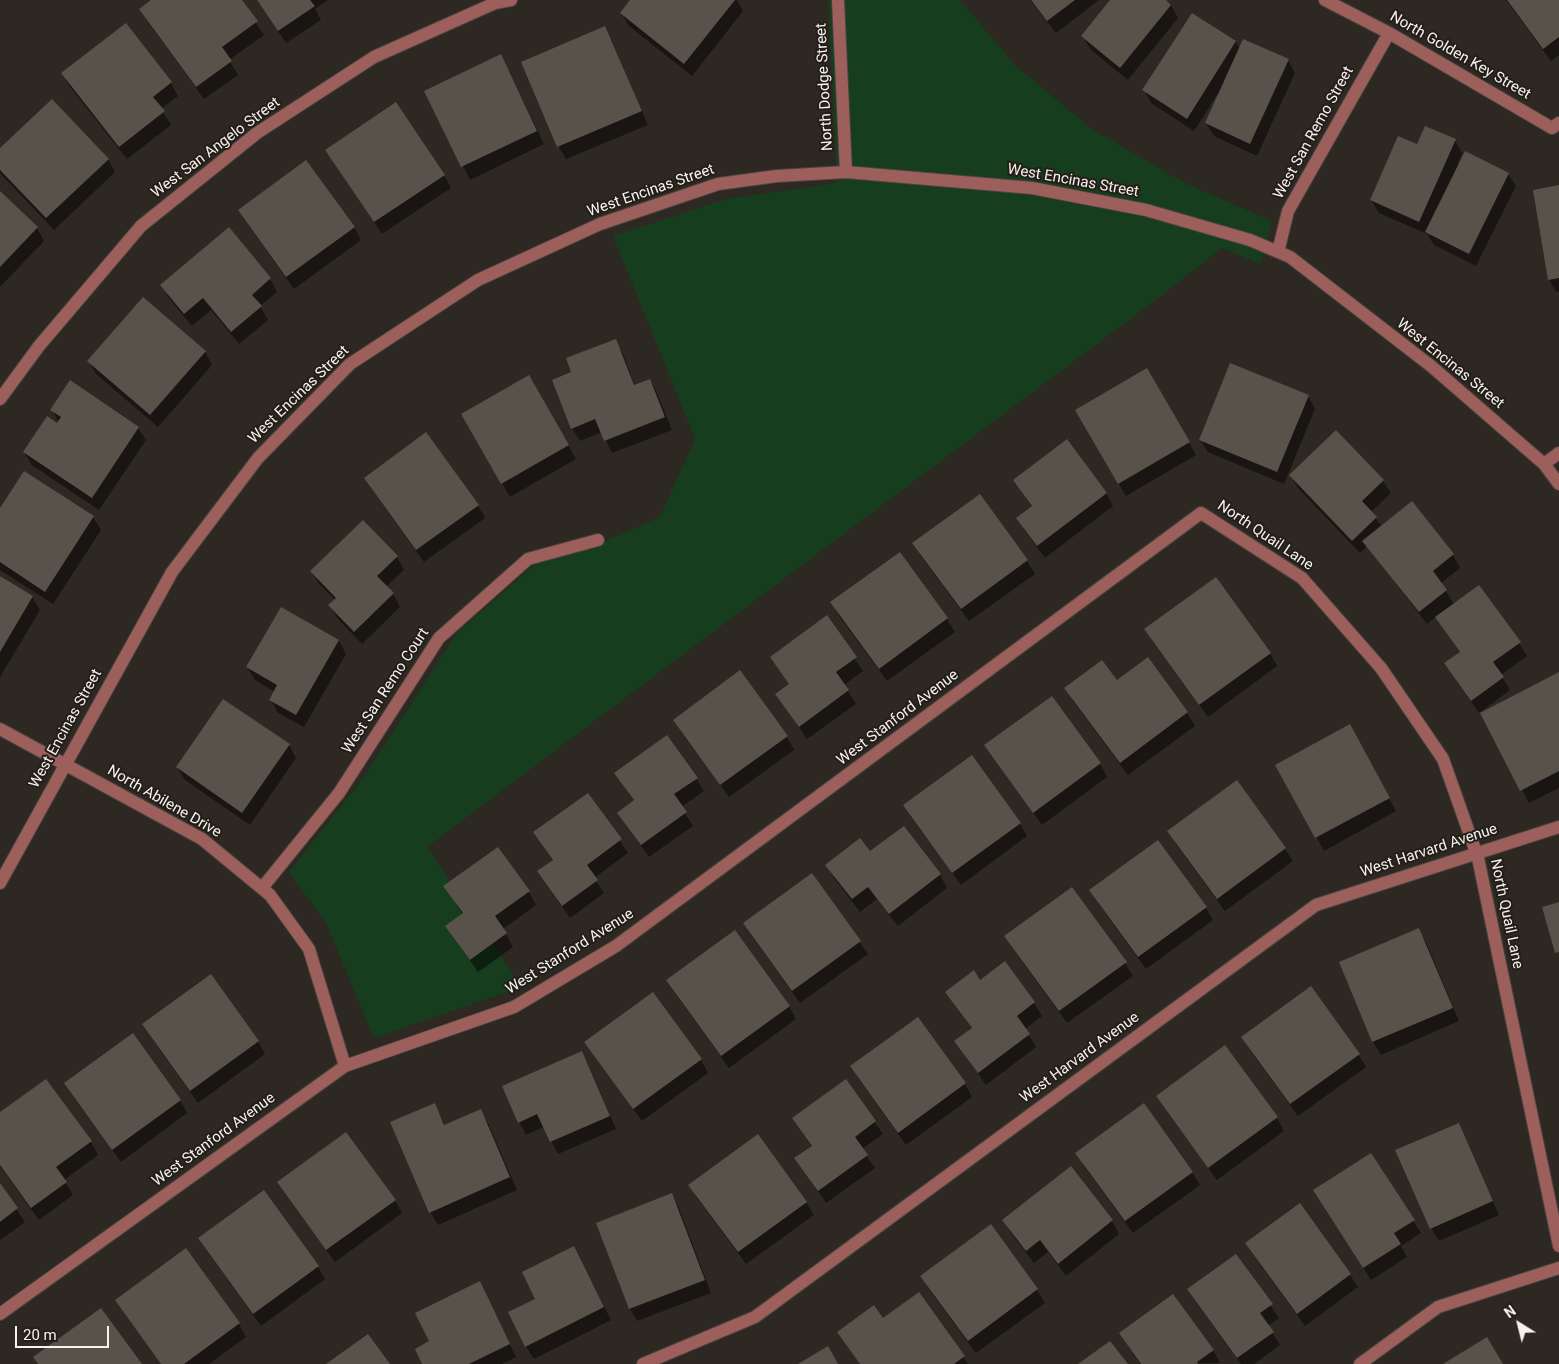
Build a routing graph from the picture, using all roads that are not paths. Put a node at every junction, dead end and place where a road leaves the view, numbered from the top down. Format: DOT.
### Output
graph roads {
  1 [pos="510,0"];
  2 [pos="838,0"];
  3 [pos="1325,0"];
  4 [pos="1389,33"];
  5 [pos="1556,125"];
  6 [pos="846,172"];
  7 [pos="1278,252"];
  8 [pos="0,399"];
  9 [pos="1559,453"];
  10 [pos="1544,464"];
  11 [pos="1559,484"];
  12 [pos="1201,513"];
  13 [pos="598,540"];
  14 [pos="0,729"];
  15 [pos="65,765"];
  16 [pos="1559,827"];
  17 [pos="1476,852"];
  18 [pos="0,883"];
  19 [pos="262,888"];
  20 [pos="345,1066"];
  21 [pos="1559,1246"];
  22 [pos="1559,1268"];
  23 [pos="0,1314"];
  24 [pos="643,1364"];
  25 [pos="1360,1364"];
  1 -- 8 [label="street, West San Angelo Street"];
  2 -- 6 [label="street, North Dodge Street"];
  3 -- 4 [label="street, North Golden Key Street"];
  4 -- 5 [label="street, North Golden Key Street"];
  4 -- 7 [label="street, West San Remo Street"];
  6 -- 7 [label="street, West Encinas Street"];
  6 -- 15 [label="street, West Encinas Street"];
  7 -- 10 [label="street, West Encinas Street"];
  9 -- 10 [label="street"];
  10 -- 11 [label="street"];
  12 -- 17 [label="street, North Quail Lane"];
  12 -- 20 [label="street, West Stanford Avenue"];
  13 -- 19 [label="street, West San Remo Court"];
  14 -- 15 [label="street, North Abilene Drive"];
  15 -- 18 [label="street, West Encinas Street"];
  15 -- 19 [label="street, North Abilene Drive"];
  16 -- 17 [label="street, West Harvard Avenue"];
  17 -- 21 [label="street, North Quail Lane"];
  17 -- 24 [label="street, West Harvard Avenue"];
  19 -- 20 [label="street, North Abilene Drive"];
  20 -- 23 [label="street, West Stanford Avenue"];
  22 -- 25 [label="street"];
}
